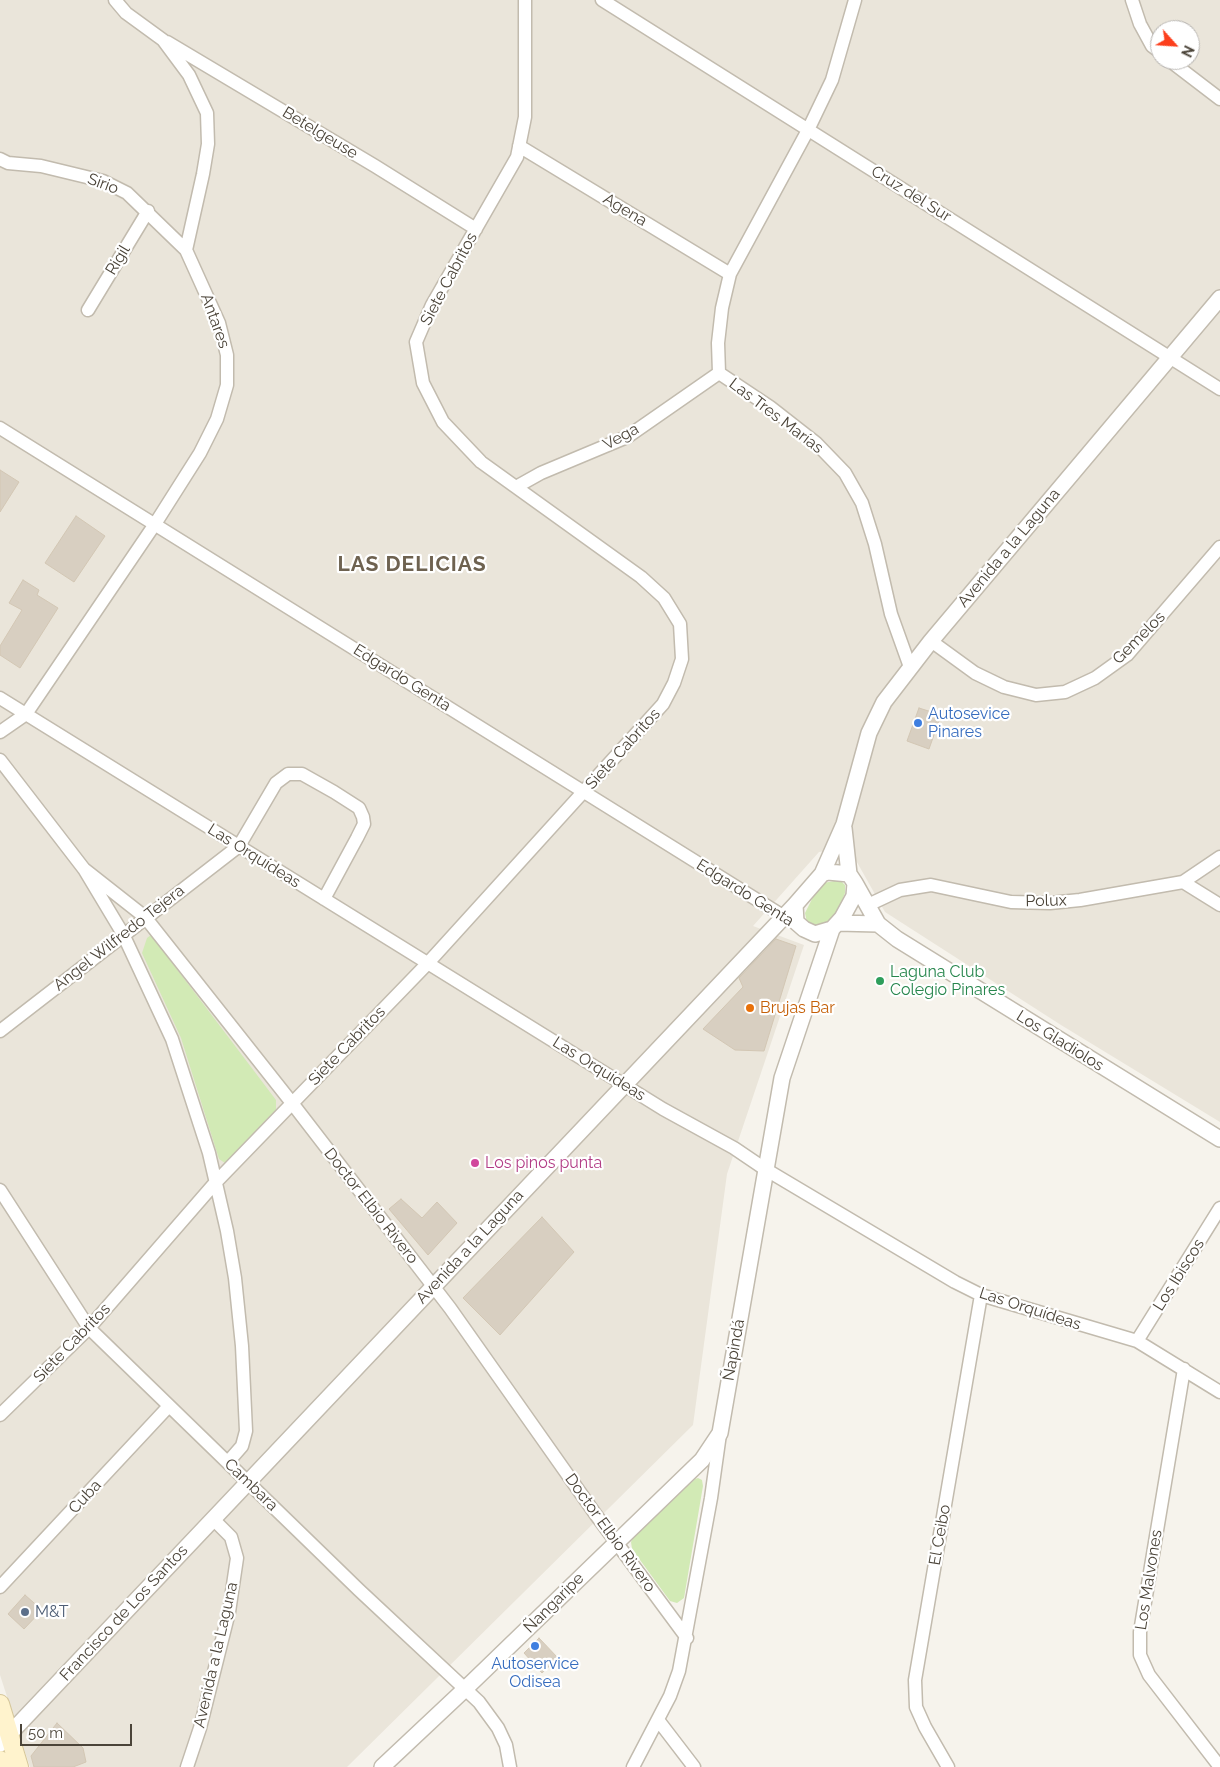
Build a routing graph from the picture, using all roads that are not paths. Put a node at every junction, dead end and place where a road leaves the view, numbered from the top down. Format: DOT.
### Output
graph roads {
  1 [pos="115,0"];
  2 [pos="525,0"];
  3 [pos="602,0"];
  4 [pos="855,0"];
  5 [pos="1132,0"];
  6 [pos="163,40"];
  7 [pos="1150,42"];
  8 [pos="1182,70"];
  9 [pos="1220,99"];
  10 [pos="808,130"];
  11 [pos="519,146"];
  12 [pos="0,158"];
  13 [pos="148,210"];
  14 [pos="476,229"];
  15 [pos="186,250"];
  16 [pos="730,274"];
  17 [pos="1220,298"];
  18 [pos="88,310"];
  19 [pos="1169,357"];
  20 [pos="718,373"];
  21 [pos="1220,389"];
  22 [pos="0,428"];
  23 [pos="516,487"];
  24 [pos="155,524"];
  25 [pos="1220,547"];
  26 [pos="931,641"];
  27 [pos="910,667"];
  28 [pos="0,698"];
  29 [pos="26,714"];
  30 [pos="0,732"];
  31 [pos="0,760"];
  32 [pos="584,792"];
  33 [pos="844,824"];
  34 [pos="239,846"];
  35 [pos="1220,857"];
  36 [pos="84,869"];
  37 [pos="822,874"];
  38 [pos="852,879"];
  39 [pos="1183,882"];
  40 [pos="324,899"];
  41 [pos="795,905"];
  42 [pos="868,905"];
  43 [pos="1220,905"];
  44 [pos="782,916"];
  45 [pos="146,917"];
  46 [pos="878,924"];
  47 [pos="835,926"];
  48 [pos="804,929"];
  49 [pos="123,934"];
  50 [pos="428,963"];
  51 [pos="0,1031"];
  52 [pos="625,1085"];
  53 [pos="292,1103"];
  54 [pos="1220,1139"];
  55 [pos="765,1169"];
  56 [pos="215,1183"];
  57 [pos="0,1190"];
  58 [pos="1220,1208"];
  59 [pos="433,1286"];
  60 [pos="981,1296"];
  61 [pos="88,1328"];
  62 [pos="1137,1341"];
  63 [pos="1184,1369"];
  64 [pos="1220,1392"];
  65 [pos="169,1406"];
  66 [pos="0,1416"];
  67 [pos="720,1433"];
  68 [pos="228,1462"];
  69 [pos="248,1482"];
  70 [pos="213,1519"];
  71 [pos="616,1541"];
  72 [pos="0,1588"];
  73 [pos="687,1638"];
  74 [pos="464,1690"];
  75 [pos="0,1704"];
  76 [pos="658,1720"];
  77 [pos="5,1740"];
  78 [pos="0,1760"];
  79 [pos="2,1767"];
  80 [pos="19,1767"];
  81 [pos="187,1767"];
  82 [pos="382,1767"];
  83 [pos="510,1767"];
  84 [pos="633,1767"];
  85 [pos="694,1767"];
  86 [pos="948,1767"];
  87 [pos="1220,1767"];
  1 -- 6 [label="street"];
  2 -- 11 [label="street, Siete Cabritos"];
  3 -- 10 [label="street, Cruz del Sur"];
  4 -- 10 [label="street, Las Tres Marías"];
  5 -- 7 [label="street"];
  6 -- 14 [label="street, Betelgeuse"];
  6 -- 15 [label="street"];
  8 -- 9 [label="street"];
  10 -- 16 [label="street, Las Tres Marías"];
  10 -- 19 [label="street, Cruz del Sur"];
  11 -- 14 [label="street, Siete Cabritos"];
  11 -- 16 [label="street, Agena"];
  12 -- 13 [label="street, Sirio"];
  13 -- 15 [label="street, Sirio"];
  13 -- 18 [label="street, Rigil"];
  14 -- 23 [label="street, Siete Cabritos"];
  15 -- 24 [label="street, Antares"];
  16 -- 20 [label="street, Las Tres Marías"];
  17 -- 19 [label="street, Avenida a la Laguna"];
  19 -- 21 [label="street, Cruz del Sur"];
  19 -- 26 [label="street, Avenida a la Laguna"];
  20 -- 23 [label="street, Vega"];
  20 -- 27 [label="street, Las Tres Marías"];
  22 -- 24 [label="street, Edgardo Genta"];
  23 -- 32 [label="street, Siete Cabritos"];
  24 -- 29 [label="street, Antares"];
  24 -- 32 [label="street, Edgardo Genta"];
  25 -- 26 [label="street, Gemelos"];
  26 -- 27 [label="street, Avenida a la Laguna"];
  27 -- 33 [label="street, Avenida a la Laguna"];
  28 -- 29 [label="street, Las Orquídeas"];
  29 -- 30 [label="street"];
  29 -- 34 [label="street, Las Orquídeas"];
  31 -- 36 [label="street"];
  32 -- 44 [label="street, Edgardo Genta"];
  32 -- 50 [label="street, Siete Cabritos"];
  33 -- 37 [label="street, Avenida a la Laguna"];
  33 -- 38 [label="street, Avenida a la Laguna"];
  34 -- 40 [label="street, Las Orquídeas"];
  34 -- 40 [label="street"];
  34 -- 45 [label="street, Angel Wilfredo Tejera"];
  35 -- 39 [label="street, Polux"];
  36 -- 45 [label="street, Doctor Elbio Rivero"];
  36 -- 49 [label="street"];
  37 -- 38 [label="street"];
  37 -- 41 [label="street"];
  38 -- 42 [label="street, Los Gladiolos"];
  38 -- 47 [label="street"];
  39 -- 42 [label="street, Polux"];
  39 -- 43 [label="street"];
  40 -- 50 [label="street, Las Orquídeas"];
  41 -- 44 [label="street, Avenida a la Laguna"];
  41 -- 48 [label="street"];
  42 -- 46 [label="street, Los Gladiolos"];
  44 -- 48 [label="street, Edgardo Genta"];
  44 -- 52 [label="street, Avenida a la Laguna"];
  45 -- 49 [label="street, Angel Wilfredo Tejera"];
  45 -- 53 [label="street, Doctor Elbio Rivero"];
  46 -- 47 [label="street"];
  46 -- 54 [label="street, Los Gladiolos"];
  47 -- 48 [label="street"];
  47 -- 55 [label="street, Ñapindá"];
  49 -- 51 [label="street, Angel Wilfredo Tejera"];
  49 -- 56 [label="street"];
  50 -- 52 [label="street, Las Orquídeas"];
  50 -- 53 [label="street, Siete Cabritos"];
  52 -- 55 [label="street, Las Orquídeas"];
  52 -- 59 [label="street, Avenida a la Laguna"];
  53 -- 56 [label="street, Siete Cabritos"];
  53 -- 59 [label="street, Doctor Elbio Rivero"];
  55 -- 60 [label="street, Las Orquídeas"];
  55 -- 67 [label="street, Ñapindá"];
  56 -- 61 [label="street, Siete Cabritos"];
  56 -- 68 [label="street"];
  57 -- 61 [label="street, Cambara"];
  58 -- 62 [label="street, Los Ibiscos"];
  59 -- 69 [label="street, Avenida a la Laguna"];
  59 -- 71 [label="street, Doctor Elbio Rivero"];
  60 -- 62 [label="street, Las Orquídeas"];
  60 -- 86 [label="street, El Ceibo"];
  61 -- 65 [label="street, Cambara"];
  61 -- 66 [label="street, Siete Cabritos"];
  62 -- 63 [label="street, Las Orquídeas"];
  63 -- 64 [label="street, Las Orquídeas"];
  63 -- 87 [label="street, Los Malvones"];
  65 -- 68 [label="street, Cambara"];
  65 -- 72 [label="street, Cuba"];
  67 -- 71 [label="street, Ñangaripe"];
  67 -- 73 [label="street, Ñapindá"];
  68 -- 69 [label="street, Cambara"];
  69 -- 70 [label="street, Francisco de Los Santos"];
  69 -- 74 [label="street, Cambara"];
  70 -- 77 [label="street, Francisco de Los Santos"];
  70 -- 81 [label="street, Avenida a la Laguna"];
  71 -- 73 [label="street, Doctor Elbio Rivero"];
  71 -- 74 [label="street, Ñangaripe"];
  73 -- 76 [label="street, Ñapindá"];
  74 -- 82 [label="street, Ñangaripe"];
  74 -- 83 [label="street, Cambara"];
  75 -- 77 [label="main road"];
  76 -- 84 [label="street, Ñapindá"];
  76 -- 85 [label="street"];
  77 -- 80 [label="main road"];
  78 -- 79 [label="main road"];
}
